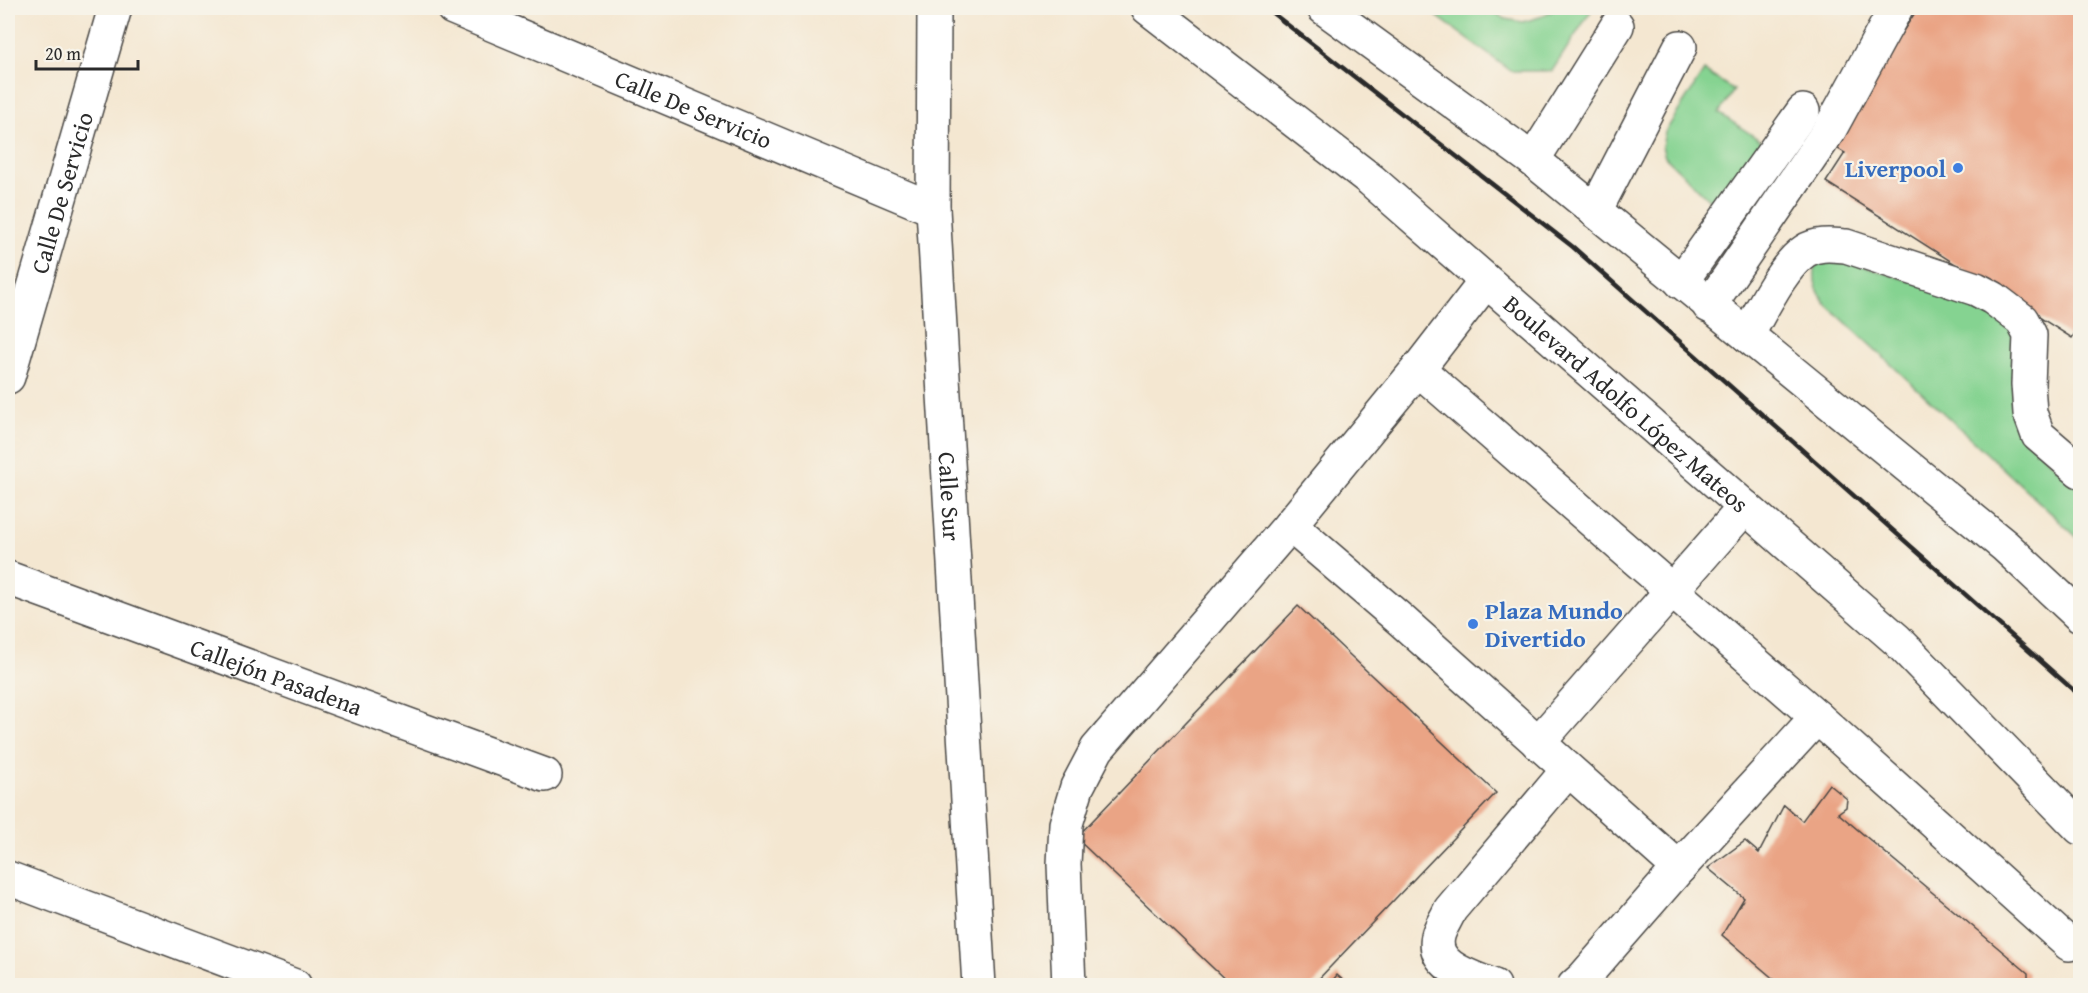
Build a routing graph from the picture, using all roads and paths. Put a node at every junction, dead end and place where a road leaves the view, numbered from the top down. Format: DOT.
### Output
graph roads {
  1 [pos="115,8"];
  2 [pos="453,8"];
  3 [pos="934,8"];
  4 [pos="1148,8"];
  5 [pos="1324,8"];
  6 [pos="1896,8"];
  7 [pos="1617,26"];
  8 [pos="1680,47"];
  9 [pos="1803,111"];
  10 [pos="1533,160"];
  11 [pos="933,208"];
  12 [pos="1594,211"];
  13 [pos="1486,281"];
  14 [pos="1681,282"];
  15 [pos="1709,306"];
  16 [pos="1747,335"];
  17 [pos="9,369"];
  18 [pos="1418,369"];
  19 [pos="2080,471"];
  20 [pos="1745,507"];
  21 [pos="1290,525"];
  22 [pos="8,578"];
  23 [pos="1671,591"];
  24 [pos="2080,616"];
  25 [pos="1817,717"];
  26 [pos="1538,743"];
  27 [pos="1568,770"];
  28 [pos="546,775"];
  29 [pos="2080,828"];
  30 [pos="1679,868"];
  31 [pos="8,878"];
  32 [pos="2069,944"];
  33 [pos="295,986"];
  34 [pos="980,986"];
  35 [pos="1069,986"];
  36 [pos="1494,986"];
  37 [pos="1574,986"];
  1 -- 17 [label="main road, Calle De Servicio"];
  2 -- 11 [label="main road, Calle De Servicio"];
  3 -- 11 [label="main road, Calle Sur"];
  4 -- 13 [label="main road, Boulevard Adolfo López Mateos"];
  5 -- 10 [label="main road"];
  6 -- 15 [label="main road"];
  7 -- 10 [label="main road"];
  8 -- 12 [label="main road"];
  9 -- 14 [label="main road"];
  10 -- 12 [label="main road"];
  11 -- 34 [label="main road, Calle Sur"];
  12 -- 14 [label="main road"];
  13 -- 18 [label="main road"];
  13 -- 20 [label="main road, Boulevard Adolfo López Mateos"];
  14 -- 15 [label="main road"];
  15 -- 16 [label="main road"];
  16 -- 19 [label="main road"];
  16 -- 24 [label="main road"];
  18 -- 21 [label="main road"];
  18 -- 23 [label="main road"];
  20 -- 23 [label="main road"];
  20 -- 29 [label="main road, Boulevard Adolfo López Mateos"];
  21 -- 26 [label="main road"];
  21 -- 35 [label="main road"];
  22 -- 28 [label="main road, Callejón Pasadena"];
  23 -- 25 [label="main road"];
  23 -- 26 [label="main road"];
  25 -- 30 [label="main road"];
  25 -- 32 [label="main road"];
  26 -- 27 [label="main road"];
  27 -- 30 [label="main road"];
  27 -- 36 [label="main road"];
  30 -- 37 [label="main road"];
  31 -- 33 [label="main road"];
}
